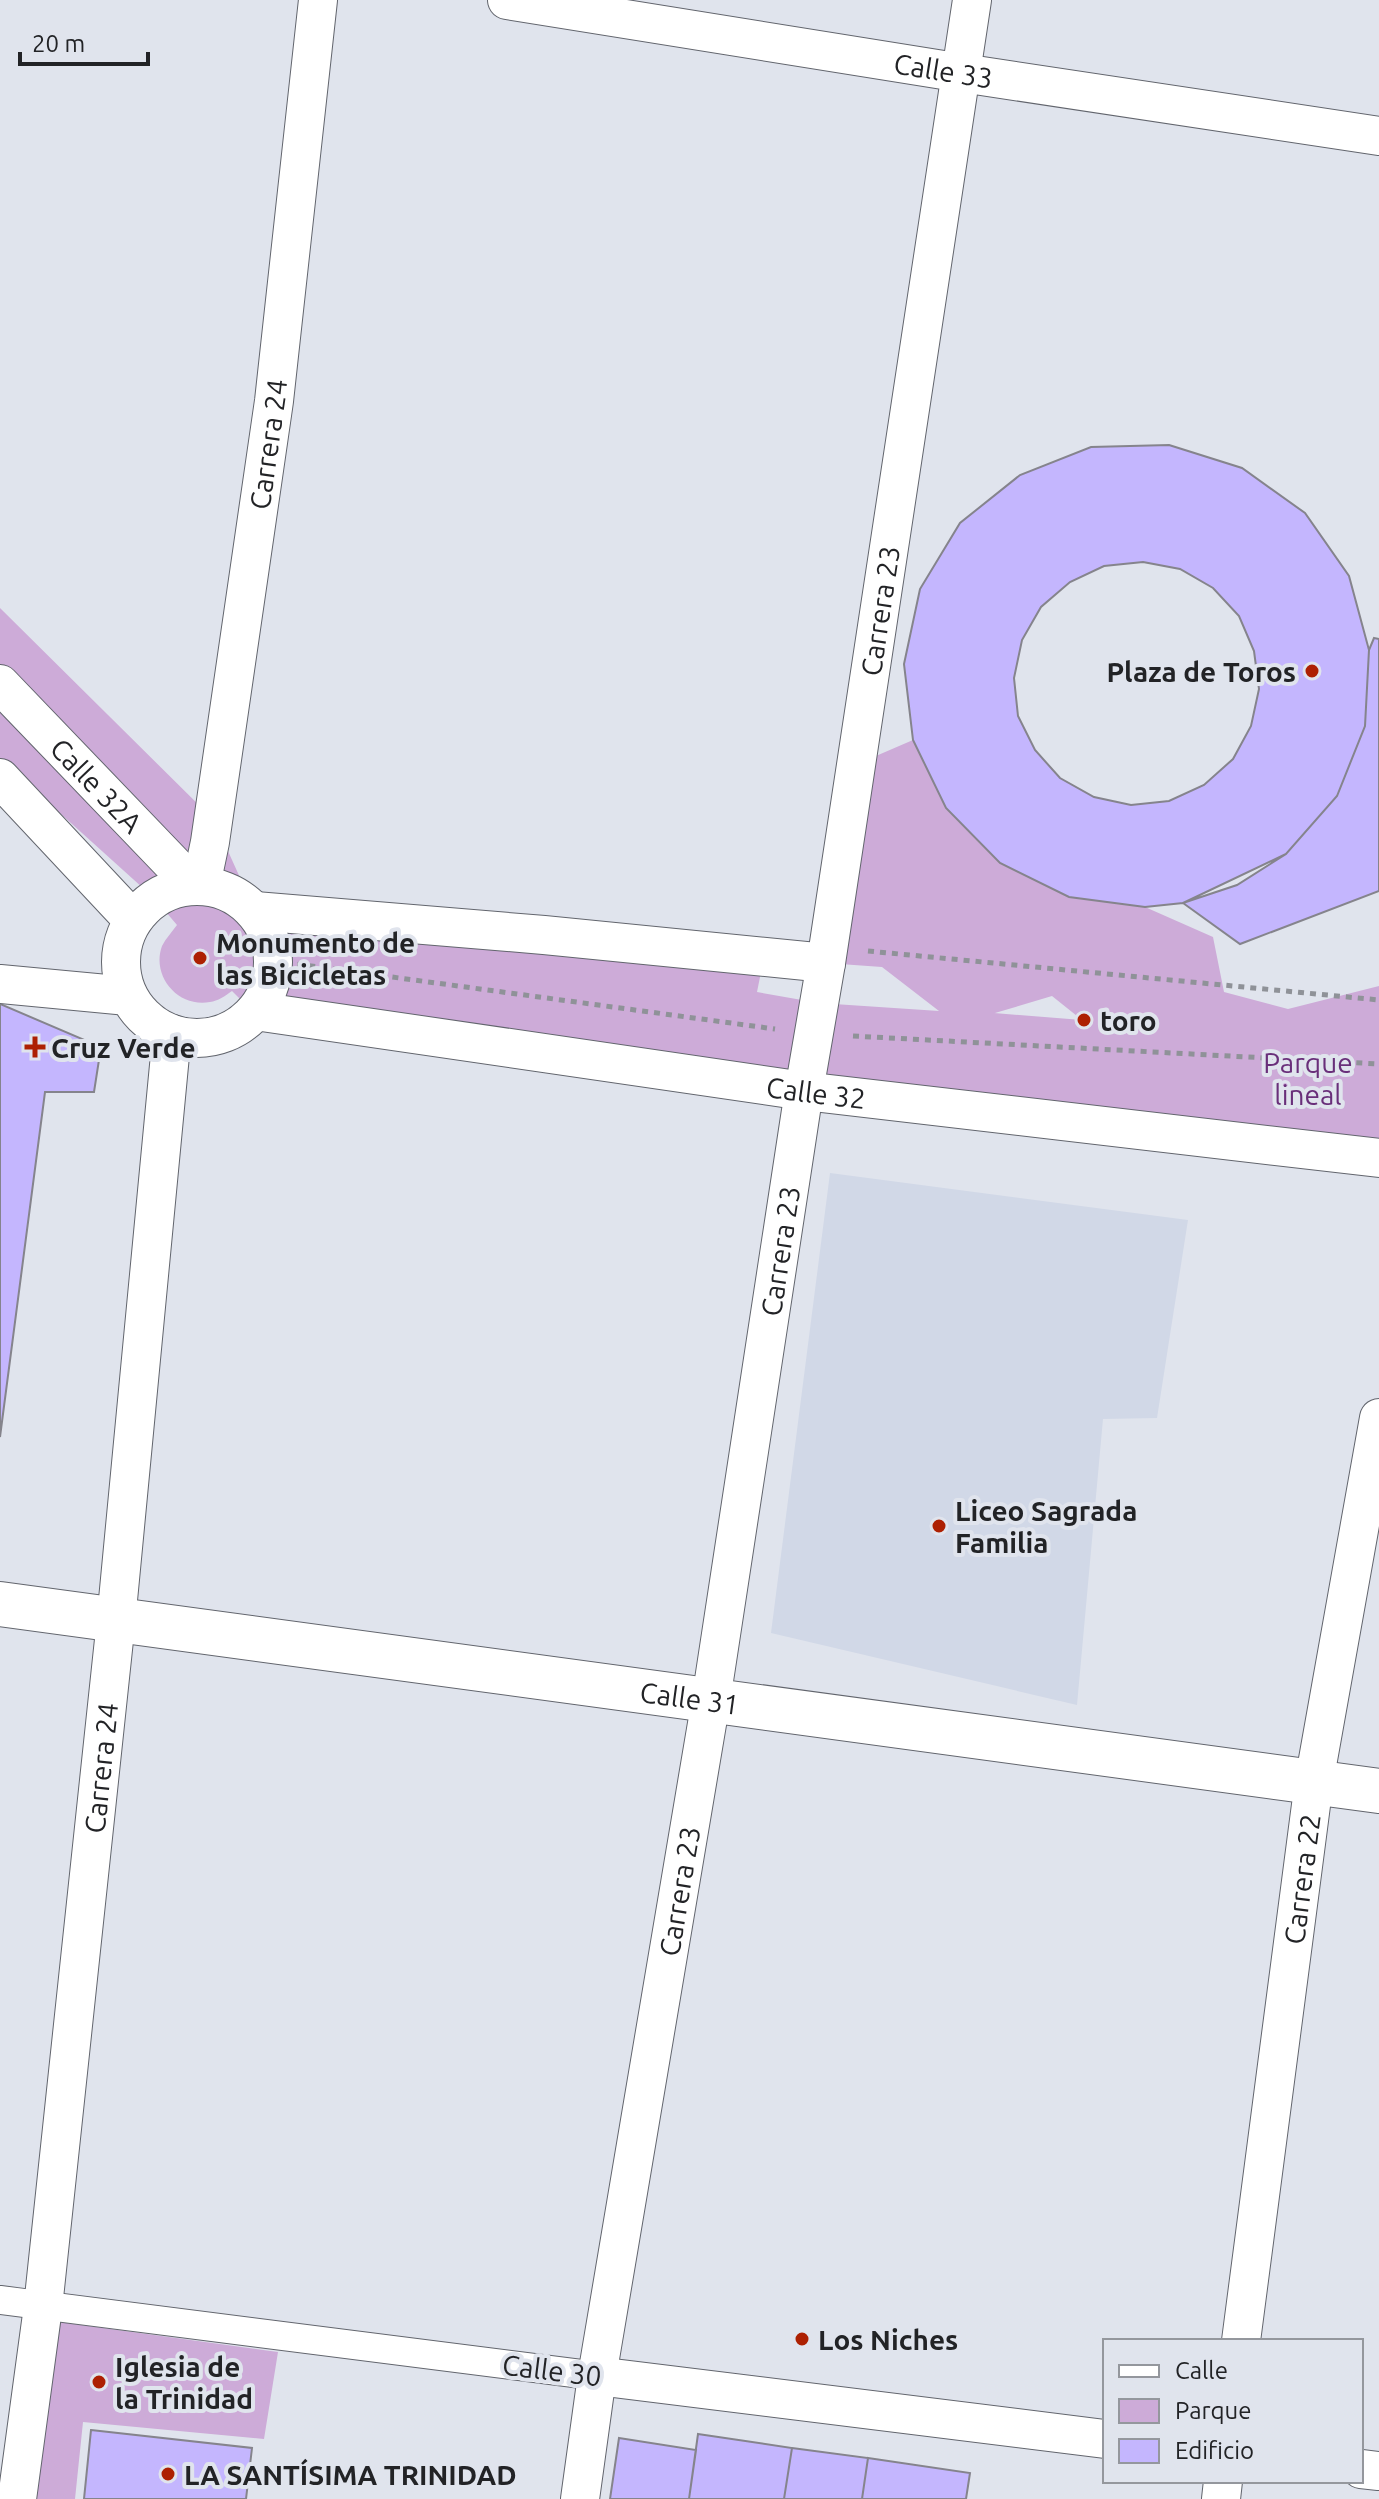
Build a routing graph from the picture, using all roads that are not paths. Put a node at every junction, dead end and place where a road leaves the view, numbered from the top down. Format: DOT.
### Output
graph roads {
  1 [pos="318,0"];
  2 [pos="507,0"];
  3 [pos="972,0"];
  4 [pos="962,73"];
  5 [pos="1379,136"];
  6 [pos="0,684"];
  7 [pos="0,778"];
  8 [pos="197,885"];
  9 [pos="255,911"];
  10 [pos="133,920"];
  11 [pos="827,955"];
  12 [pos="0,984"];
  13 [pos="128,996"];
  14 [pos="256,1011"];
  15 [pos="172,1034"];
  16 [pos="804,1091"];
  17 [pos="1379,1158"];
  18 [pos="1379,1418"];
  19 [pos="0,1604"];
  20 [pos="116,1621"];
  21 [pos="711,1700"];
  22 [pos="1314,1782"];
  23 [pos="1379,1791"];
  24 [pos="0,2300"];
  25 [pos="43,2307"];
  26 [pos="1241,2339"];
  27 [pos="597,2376"];
  28 [pos="1103,2439"];
  29 [pos="17,2499"];
  30 [pos="580,2499"];
  1 -- 8 [label="street, Carrera 24"];
  2 -- 4 [label="street, Calle 33"];
  3 -- 4 [label="street, Carrera 23"];
  4 -- 5 [label="street, Calle 33"];
  4 -- 11 [label="street, Carrera 23"];
  6 -- 8 [label="street, Calle 32A"];
  7 -- 10 [label="street"];
  8 -- 9 [label="street"];
  8 -- 10 [label="street"];
  9 -- 11 [label="street"];
  9 -- 14 [label="street"];
  10 -- 13 [label="street"];
  11 -- 16 [label="street, Carrera 23"];
  12 -- 13 [label="street"];
  13 -- 15 [label="street"];
  14 -- 15 [label="street"];
  14 -- 16 [label="street, Calle 32"];
  15 -- 20 [label="street, Carrera 24"];
  16 -- 17 [label="street, Calle 32"];
  16 -- 21 [label="street, Carrera 23"];
  18 -- 22 [label="street, Carrera 22"];
  19 -- 20 [label="main road, Calle 31"];
  20 -- 21 [label="main road, Calle 31"];
  20 -- 25 [label="street, Carrera 24"];
  21 -- 22 [label="main road, Calle 31"];
  21 -- 27 [label="street, Carrera 23"];
  22 -- 23 [label="main road, Calle 31"];
  22 -- 26 [label="street, Carrera 22"];
  24 -- 25 [label="street, Calle 30"];
  25 -- 27 [label="street, Calle 30"];
  25 -- 29 [label="street, Carrera 24"];
  27 -- 28 [label="street, Calle 30"];
  27 -- 30 [label="street, Carrera 23"];
}
